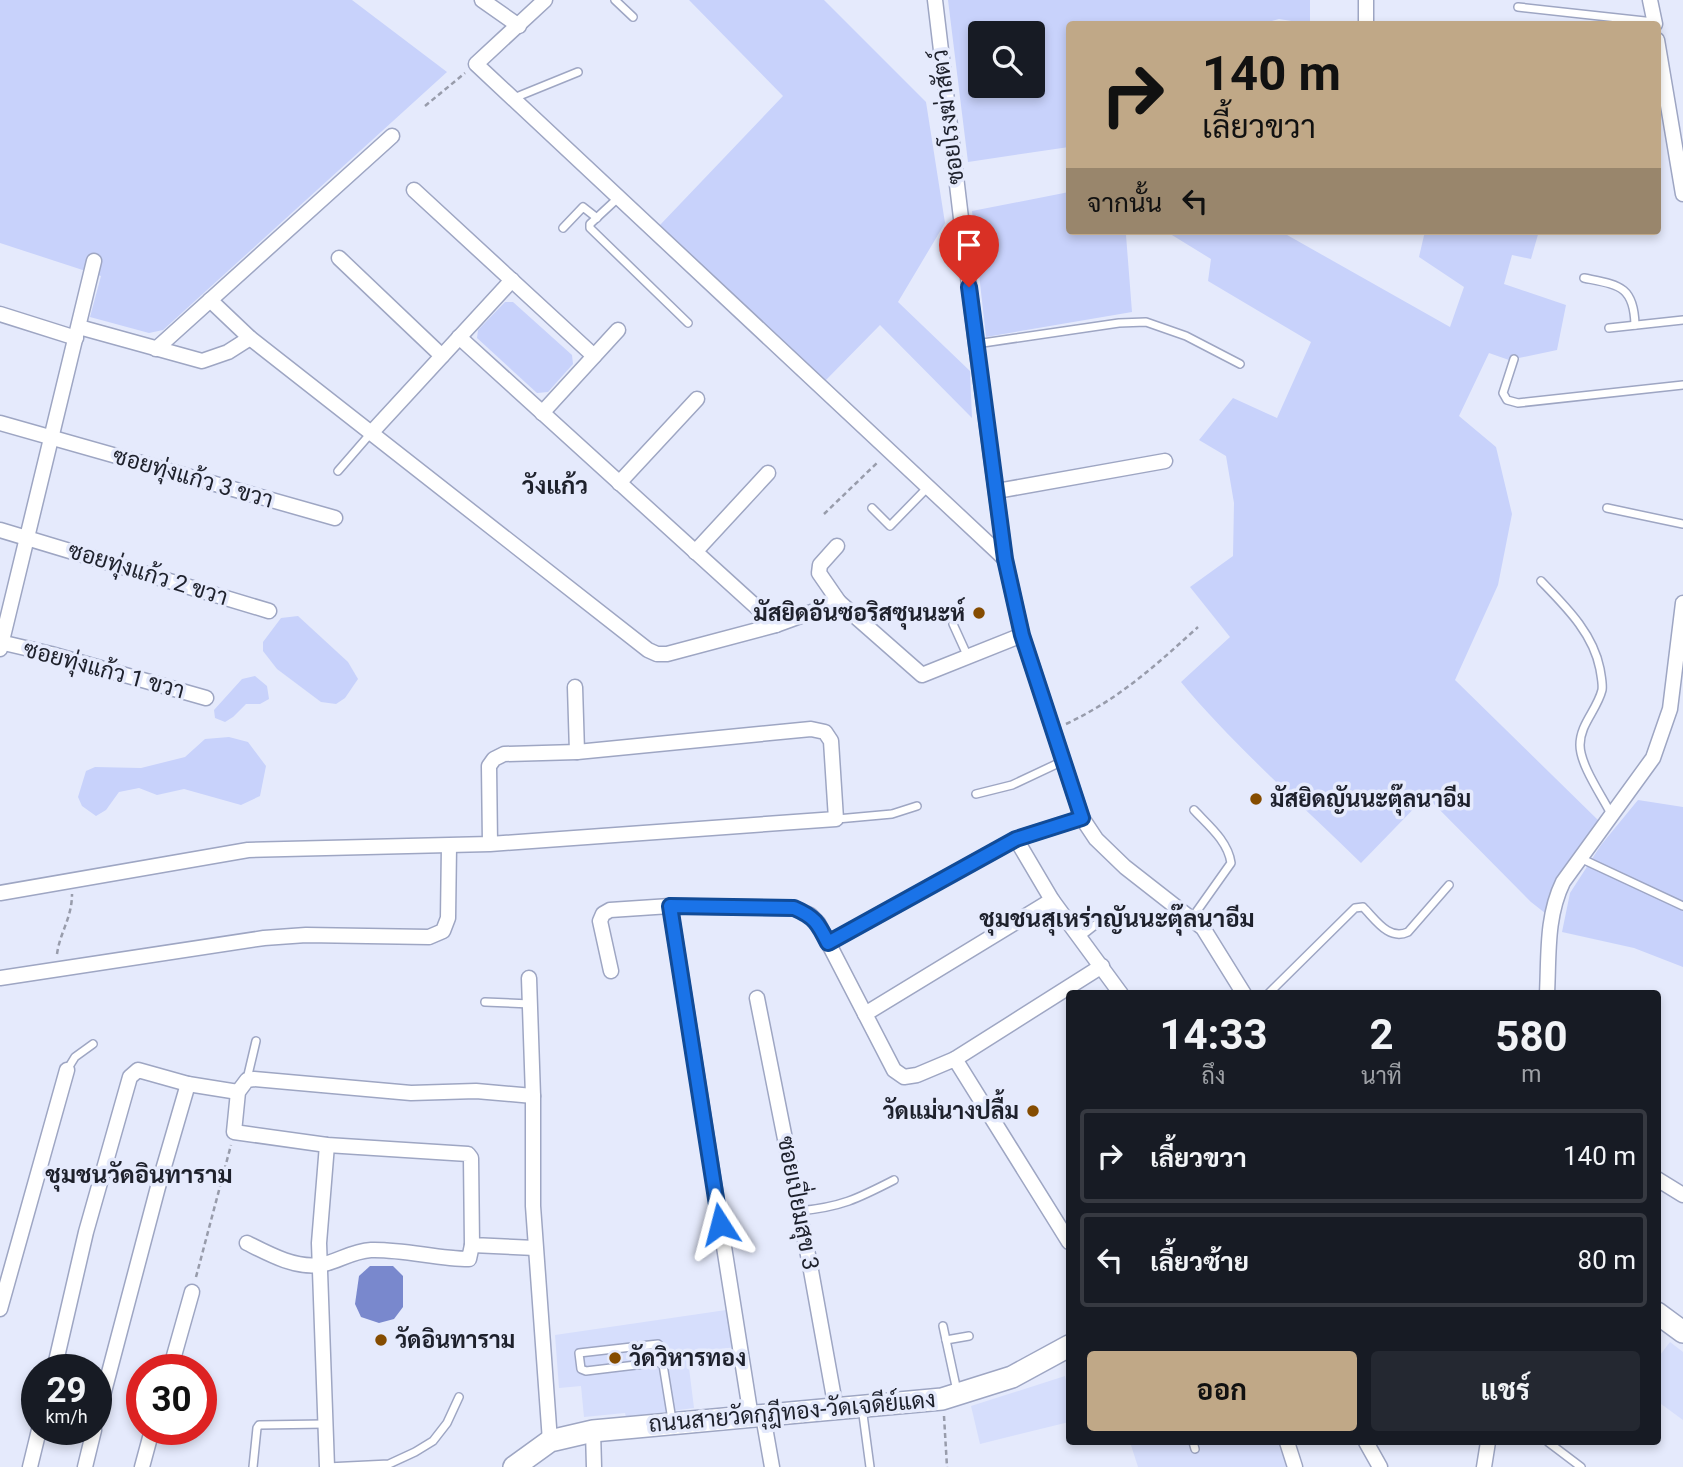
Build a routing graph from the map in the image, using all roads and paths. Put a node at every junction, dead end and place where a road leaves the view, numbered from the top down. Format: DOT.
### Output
graph roads {
  1 [pos="482,0"];
  2 [pos="545,0"];
  3 [pos="615,0"];
  4 [pos="935,0"];
  5 [pos="1366,0"];
  6 [pos="1650,0"];
  7 [pos="1518,8"];
  8 [pos="634,17"];
  9 [pos="1366,21"];
  10 [pos="1637,21"];
  11 [pos="1655,21"];
  12 [pos="519,26"];
  13 [pos="476,64"];
  14 [pos="578,72"];
  15 [pos="1661,90"];
  16 [pos="513,99"];
  17 [pos="425,106"];
  18 [pos="1663,115"];
  19 [pos="392,136"];
  20 [pos="1681,173"];
  21 [pos="414,190"];
  22 [pos="1683,194"];
  23 [pos="619,198"];
  24 [pos="597,218"];
  25 [pos="562,228"];
  26 [pos="340,258"];
  27 [pos="94,261"];
  28 [pos="1584,278"];
  29 [pos="512,280"];
  30 [pos="211,300"];
  31 [pos="0,314"];
  32 [pos="1683,320"];
  33 [pos="688,323"];
  34 [pos="1635,325"];
  35 [pos="1609,328"];
  36 [pos="618,330"];
  37 [pos="78,333"];
  38 [pos="459,337"];
  39 [pos="250,338"];
  40 [pos="976,344"];
  41 [pos="156,349"];
  42 [pos="442,356"];
  43 [pos="594,356"];
  44 [pos="1514,359"];
  45 [pos="1240,364"];
  46 [pos="1683,385"];
  47 [pos="697,399"];
  48 [pos="542,413"];
  49 [pos="0,423"];
  50 [pos="372,432"];
  51 [pos="52,439"];
  52 [pos="889,451"];
  53 [pos="1165,461"];
  54 [pos="338,471"];
  55 [pos="768,473"];
  56 [pos="618,482"];
  57 [pos="928,487"];
  58 [pos="997,491"];
  59 [pos="872,508"];
  60 [pos="1607,508"];
  61 [pos="824,514"];
  62 [pos="335,518"];
  63 [pos="1683,524"];
  64 [pos="0,530"];
  65 [pos="27,538"];
  66 [pos="837,546"];
  67 [pos="695,552"];
  68 [pos="1005,559"];
  69 [pos="1541,580"];
  70 [pos="839,602"];
  71 [pos="1683,603"];
  72 [pos="269,611"];
  73 [pos="953,624"];
  74 [pos="776,625"];
  75 [pos="1198,627"];
  76 [pos="1022,635"];
  77 [pos="1,645"];
  78 [pos="968,657"];
  79 [pos="1678,679"];
  80 [pos="575,687"];
  81 [pos="206,698"];
  82 [pos="1053,730"];
  83 [pos="577,752"];
  84 [pos="1063,761"];
  85 [pos="976,794"];
  86 [pos="917,806"];
  87 [pos="1194,810"];
  88 [pos="1612,815"];
  89 [pos="1082,818"];
  90 [pos="836,819"];
  91 [pos="1016,839"];
  92 [pos="489,844"];
  93 [pos="449,846"];
  94 [pos="1580,858"];
  95 [pos="72,880"];
  96 [pos="1449,885"];
  97 [pos="0,893"];
  98 [pos="1052,900"];
  99 [pos="670,906"];
  100 [pos="1683,906"];
  101 [pos="1108,915"];
  102 [pos="1192,918"];
  103 [pos="1080,937"];
  104 [pos="828,943"];
  105 [pos="1102,966"];
  106 [pos="58,970"];
  107 [pos="611,971"];
  108 [pos="0,978"];
  109 [pos="529,978"];
  110 [pos="1118,990"];
  111 [pos="1242,990"];
  112 [pos="1272,990"];
  113 [pos="1547,990"];
  114 [pos="757,998"];
  115 [pos="485,1002"];
  116 [pos="530,1004"];
  117 [pos="865,1014"];
  118 [pos="256,1041"];
  119 [pos="93,1044"];
  120 [pos="955,1059"];
  121 [pos="67,1070"];
  122 [pos="188,1084"];
  123 [pos="242,1086"];
  124 [pos="533,1096"];
  125 [pos="234,1132"];
  126 [pos="327,1145"];
  127 [pos="894,1180"];
  128 [pos="1661,1181"];
  129 [pos="1683,1195"];
  130 [pos="799,1210"];
  131 [pos="1066,1237"];
  132 [pos="247,1243"];
  133 [pos="472,1245"];
  134 [pos="535,1248"];
  135 [pos="320,1265"];
  136 [pos="192,1292"];
  137 [pos="0,1309"];
  138 [pos="1661,1316"];
  139 [pos="943,1326"];
  140 [pos="1683,1332"];
  141 [pos="969,1336"];
  142 [pos="946,1340"];
  143 [pos="1066,1348"];
  144 [pos="58,1354"];
  145 [pos="175,1354"];
  146 [pos="112,1361"];
  147 [pos="661,1362"];
  148 [pos="459,1397"];
  149 [pos="950,1397"];
  150 [pos="862,1406"];
  151 [pos="836,1409"];
  152 [pos="757,1416"];
  153 [pos="326,1424"];
  154 [pos="672,1424"];
  155 [pos="593,1430"];
  156 [pos="550,1441"];
  157 [pos="35,1445"];
  158 [pos="90,1445"];
  159 [pos="148,1445"];
  160 [pos="1288,1445"];
  161 [pos="1368,1445"];
  162 [pos="1488,1445"];
  163 [pos="1552,1445"];
  164 [pos="30,1467"];
  165 [pos="85,1467"];
  166 [pos="142,1467"];
  167 [pos="253,1467"];
  168 [pos="327,1467"];
  169 [pos="514,1467"];
  170 [pos="594,1467"];
  171 [pos="772,1467"];
  172 [pos="870,1467"];
  173 [pos="947,1467"];
  174 [pos="1295,1467"];
  175 [pos="1380,1467"];
  176 [pos="1484,1467"];
  177 [pos="1581,1467"];
  1 -- 12 [label="street"];
  2 -- 12 [label="street"];
  3 -- 8 [label="lane"];
  4 -- 40 [label="street, ซอยโรงฆ่าสัตว์"];
  5 -- 9 [label="street"];
  6 -- 11 [label="street"];
  7 -- 10 [label="lane"];
  12 -- 13 [label="street"];
  13 -- 16 [label="street"];
  13 -- 17 [label="path"];
  14 -- 16 [label="lane"];
  15 -- 18 [label="street"];
  16 -- 23 [label="street"];
  18 -- 20 [label="street"];
  19 -- 30 [label="street"];
  20 -- 22 [label="street"];
  21 -- 29 [label="street"];
  23 -- 24 [label="lane"];
  23 -- 52 [label="street"];
  24 -- 25 [label="lane"];
  24 -- 33 [label="lane"];
  26 -- 42 [label="street"];
  27 -- 37 [label="street"];
  28 -- 34 [label="lane"];
  29 -- 38 [label="street"];
  29 -- 43 [label="street"];
  30 -- 39 [label="street"];
  30 -- 41 [label="street"];
  31 -- 37 [label="street"];
  32 -- 34 [label="lane"];
  34 -- 35 [label="lane"];
  36 -- 43 [label="street"];
  37 -- 41 [label="street"];
  37 -- 51 [label="street"];
  38 -- 42 [label="street"];
  38 -- 48 [label="street"];
  39 -- 41 [label="street"];
  39 -- 50 [label="street"];
  40 -- 45 [label="lane"];
  40 -- 58 [label="street, ซอยโรงฆ่าสัตว์"];
  42 -- 50 [label="street"];
  43 -- 48 [label="street"];
  44 -- 46 [label="lane"];
  47 -- 56 [label="street"];
  48 -- 56 [label="street"];
  49 -- 51 [label="street, ซอยทุ่งแก้ว 3 ขวา"];
  50 -- 54 [label="lane"];
  50 -- 74 [label="street"];
  51 -- 62 [label="street, ซอยทุ่งแก้ว 3 ขวา"];
  51 -- 65 [label="street"];
  52 -- 57 [label="street"];
  52 -- 61 [label="path"];
  53 -- 58 [label="street"];
  55 -- 67 [label="street"];
  56 -- 67 [label="street"];
  57 -- 59 [label="lane"];
  57 -- 68 [label="street"];
  58 -- 68 [label="street, ซอยโรงฆ่าสัตว์"];
  60 -- 63 [label="lane"];
  64 -- 65 [label="street, ซอยทุ่งแก้ว 2 ขวา"];
  65 -- 72 [label="street, ซอยทุ่งแก้ว 2 ขวา"];
  65 -- 77 [label="street"];
  66 -- 70 [label="street"];
  67 -- 74 [label="street"];
  68 -- 76 [label="street, ซอยโรงฆ่าสัตว์"];
  69 -- 88 [label="lane"];
  70 -- 74 [label="street"];
  70 -- 78 [label="street"];
  71 -- 79 [label="street"];
  73 -- 78 [label="lane"];
  75 -- 82 [label="path"];
  76 -- 78 [label="street"];
  76 -- 82 [label="street, ซอยโรงฆ่าสัตว์"];
  77 -- 81 [label="street, ซอยทุ่งแก้ว 1 ขวา"];
  79 -- 88 [label="street"];
  80 -- 83 [label="street"];
  82 -- 84 [label="street, ซอยโรงฆ่าสัตว์"];
  83 -- 90 [label="street"];
  83 -- 92 [label="street"];
  84 -- 85 [label="lane"];
  84 -- 89 [label="street, ซอยโรงฆ่าสัตว์"];
  86 -- 90 [label="lane"];
  87 -- 102 [label="lane"];
  88 -- 94 [label="street"];
  89 -- 91 [label="street"];
  89 -- 102 [label="street, ซอยโรงฆ่าสัตว์"];
  90 -- 92 [label="street"];
  91 -- 98 [label="street"];
  91 -- 104 [label="street"];
  92 -- 93 [label="street"];
  93 -- 95 [label="street"];
  93 -- 106 [label="street"];
  94 -- 100 [label="lane"];
  94 -- 113 [label="street"];
  95 -- 97 [label="street"];
  95 -- 106 [label="path"];
  96 -- 112 [label="lane"];
  98 -- 103 [label="street"];
  98 -- 117 [label="street"];
  99 -- 104 [label="street"];
  99 -- 107 [label="street"];
  99 -- 152 [label="street"];
  101 -- 103 [label="lane"];
  102 -- 111 [label="street, ซอยโรงฆ่าสัตว์"];
  103 -- 105 [label="street"];
  104 -- 117 [label="street"];
  105 -- 110 [label="street"];
  105 -- 120 [label="street"];
  106 -- 108 [label="street"];
  109 -- 116 [label="street"];
  114 -- 130 [label="street, ซอยเปี่ยมสุข 3"];
  115 -- 116 [label="lane"];
  116 -- 124 [label="street"];
  117 -- 120 [label="street"];
  118 -- 123 [label="lane"];
  119 -- 121 [label="lane"];
  120 -- 131 [label="street"];
  121 -- 137 [label="street"];
  122 -- 123 [label="street"];
  122 -- 144 [label="street"];
  122 -- 146 [label="street"];
  123 -- 124 [label="street"];
  123 -- 125 [label="street"];
  124 -- 134 [label="street"];
  125 -- 126 [label="street"];
  125 -- 136 [label="path"];
  126 -- 133 [label="street"];
  126 -- 135 [label="street"];
  127 -- 130 [label="lane"];
  128 -- 129 [label="street"];
  130 -- 151 [label="street, ซอยเปี่ยมสุข 3"];
  132 -- 135 [label="street"];
  133 -- 134 [label="street"];
  133 -- 135 [label="street"];
  134 -- 156 [label="street"];
  135 -- 153 [label="street"];
  136 -- 145 [label="street"];
  138 -- 140 [label="main road"];
  139 -- 142 [label="lane"];
  141 -- 142 [label="lane"];
  142 -- 149 [label="lane"];
  143 -- 149 [label="main road, ถนนสายวัดกุฎีทอง-วัดเจดีย์แดง"];
  147 -- 147 [label="lane"];
  147 -- 154 [label="lane"];
  148 -- 168 [label="lane"];
  149 -- 150 [label="main road, ถนนสายวัดกุฎีทอง-วัดเจดีย์แดง"];
  149 -- 173 [label="path"];
  150 -- 151 [label="main road, ถนนสายวัดกุฎีทอง-วัดเจดีย์แดง"];
  150 -- 172 [label="lane"];
  151 -- 152 [label="main road, ถนนสายวัดกุฎีทอง-วัดเจดีย์แดง"];
  152 -- 154 [label="main road, ถนนสายวัดกุฎีทอง-วัดเจดีย์แดง"];
  152 -- 171 [label="street"];
  153 -- 167 [label="lane"];
  153 -- 168 [label="street"];
  154 -- 155 [label="main road, ถนนสายวัดกุฎีทอง-วัดเจดีย์แดง"];
  155 -- 156 [label="main road, ถนนสายวัดกุฎีทอง-วัดเจดีย์แดง"];
  155 -- 170 [label="street"];
  156 -- 169 [label="main road, ถนนสายวัดกุฎีทอง-วัดเจดีย์แดง"];
  157 -- 164 [label="street"];
  158 -- 165 [label="street"];
  159 -- 166 [label="street"];
  160 -- 174 [label="street"];
  161 -- 175 [label="street"];
  162 -- 176 [label="street"];
  163 -- 177 [label="lane"];
}
